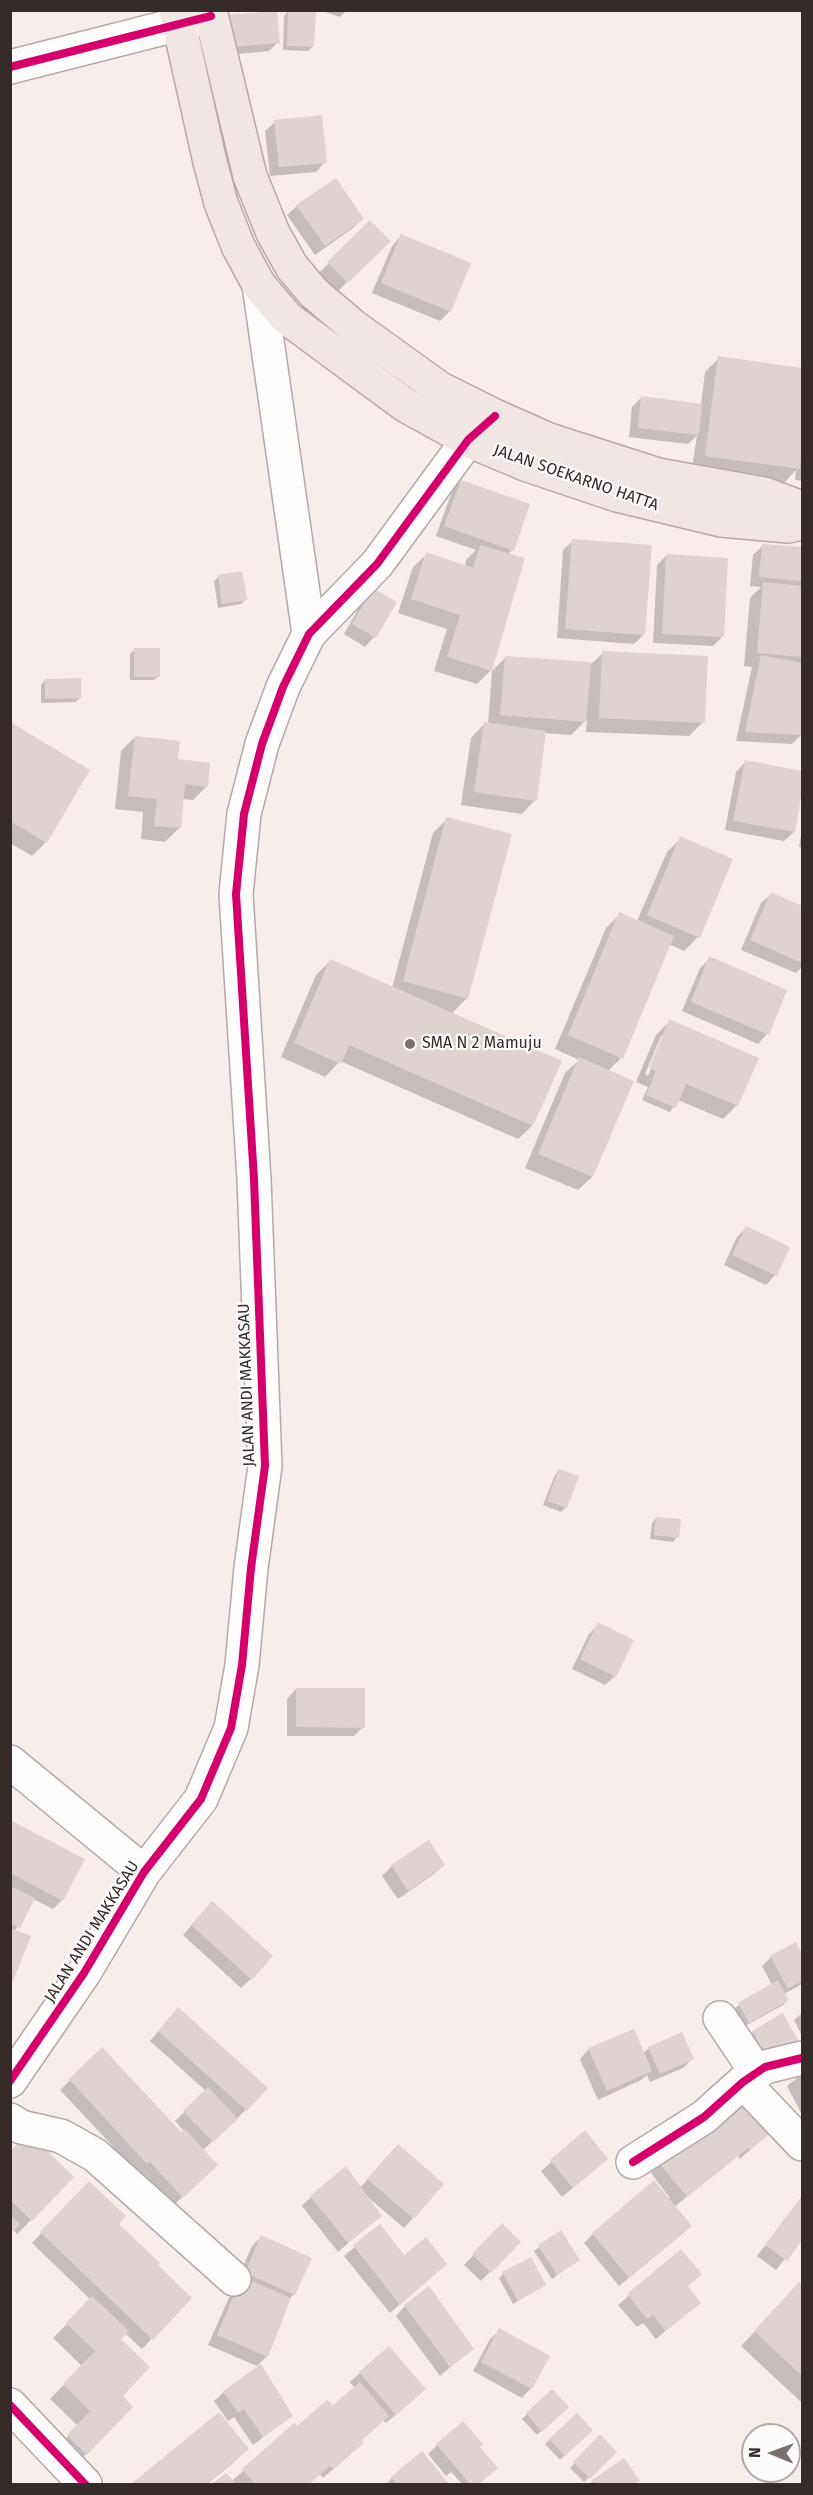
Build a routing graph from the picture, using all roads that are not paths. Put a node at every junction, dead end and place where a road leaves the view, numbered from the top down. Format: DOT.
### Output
graph roads {
  1 [pos="211,13"];
  2 [pos="178,17"];
  3 [pos="10,67"];
  4 [pos="259,285"];
  5 [pos="495,416"];
  6 [pos="468,440"];
  7 [pos="802,508"];
  8 [pos="802,522"];
  9 [pos="309,634"];
  10 [pos="10,1762"];
  11 [pos="144,1872"];
  12 [pos="720,2018"];
  13 [pos="802,2058"];
  14 [pos="750,2077"];
  15 [pos="10,2081"];
  16 [pos="10,2120"];
  17 [pos="802,2144"];
  18 [pos="633,2162"];
  19 [pos="234,2279"];
  20 [pos="10,2406"];
  21 [pos="85,2484"];
  1 -- 2 [label="street"];
  1 -- 5 [label="main road, JALAN SOEKARNO HATTA"];
  2 -- 3 [label="street"];
  2 -- 4 [label="main road, JALAN SOEKARNO HATTA"];
  4 -- 6 [label="main road, JALAN SOEKARNO HATTA"];
  4 -- 9 [label="street"];
  5 -- 6 [label="street"];
  5 -- 7 [label="main road, JALAN SOEKARNO HATTA"];
  6 -- 8 [label="main road, JALAN SOEKARNO HATTA"];
  6 -- 9 [label="street"];
  9 -- 11 [label="street, JALAN ANDI MAKKASAU"];
  10 -- 11 [label="street"];
  11 -- 15 [label="street, JALAN ANDI MAKKASAU"];
  12 -- 14 [label="street"];
  13 -- 14 [label="street"];
  14 -- 17 [label="street"];
  14 -- 18 [label="street"];
  16 -- 19 [label="street"];
  20 -- 21 [label="street"];
}
